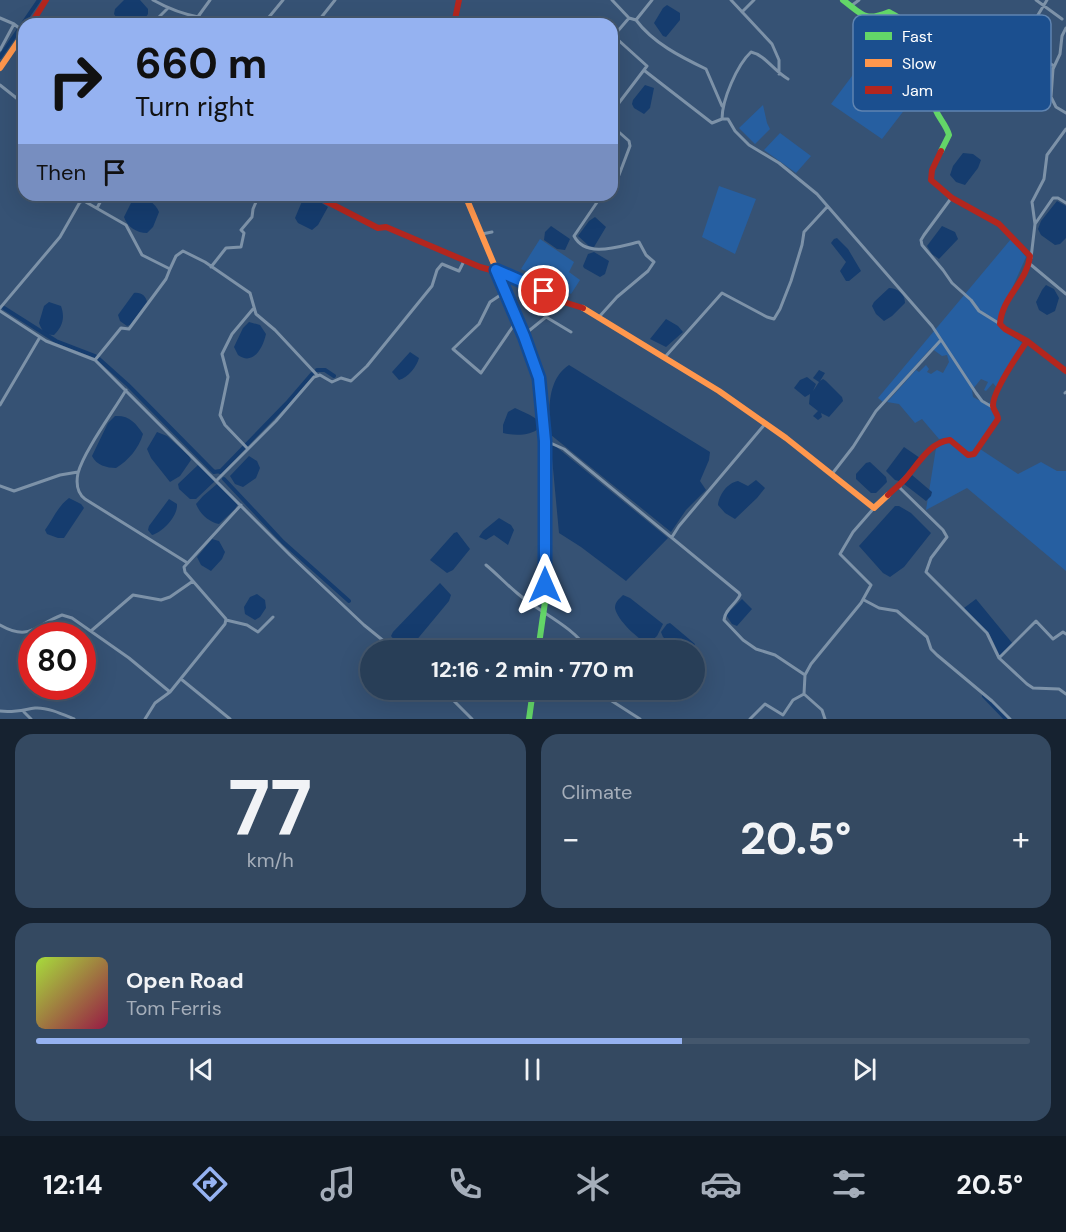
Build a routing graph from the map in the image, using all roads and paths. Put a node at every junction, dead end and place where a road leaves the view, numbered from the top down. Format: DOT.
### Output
graph roads {
  1 [pos="46,0"];
  2 [pos="153,0"];
  3 [pos="210,0"];
  4 [pos="283,0"];
  5 [pos="335,0"];
  6 [pos="459,0"];
  7 [pos="612,0"];
  8 [pos="652,0"];
  9 [pos="731,0"];
  10 [pos="754,0"];
  11 [pos="843,0"];
  12 [pos="859,0"];
  13 [pos="1036,0"];
  14 [pos="1047,0"];
  15 [pos="1044,6"];
  16 [pos="851,7"];
  17 [pos="168,8"];
  18 [pos="742,12"];
  19 [pos="865,15"];
  20 [pos="1038,15"];
  21 [pos="0,18"];
  22 [pos="35,18"];
  23 [pos="158,18"];
  24 [pos="196,18"];
  25 [pos="268,18"];
  26 [pos="321,18"];
  27 [pos="455,18"];
  28 [pos="628,18"];
  29 [pos="1062,19"];
  30 [pos="636,20"];
  31 [pos="15,25"];
  32 [pos="18,28"];
  33 [pos="1066,28"];
  34 [pos="618,31"];
  35 [pos="18,40"];
  36 [pos="618,40"];
  37 [pos="0,50"];
  38 [pos="1051,64"];
  39 [pos="1054,66"];
  40 [pos="0,68"];
  41 [pos="645,71"];
  42 [pos="779,74"];
  43 [pos="788,79"];
  44 [pos="0,86"];
  45 [pos="1051,89"];
  46 [pos="1051,99"];
  47 [pos="18,100"];
  48 [pos="618,105"];
  49 [pos="722,106"];
  50 [pos="937,111"];
  51 [pos="1066,113"];
  52 [pos="722,119"];
  53 [pos="1066,129"];
  54 [pos="618,131"];
  55 [pos="618,177"];
  56 [pos="952,197"];
  57 [pos="101,201"];
  58 [pos="256,201"];
  59 [pos="326,201"];
  60 [pos="467,201"];
  61 [pos="598,201"];
  62 [pos="1066,203"];
  63 [pos="827,207"];
  64 [pos="97,208"];
  65 [pos="1035,224"];
  66 [pos="492,232"];
  67 [pos="480,235"];
  68 [pos="464,261"];
  69 [pos="1030,262"];
  70 [pos="212,267"];
  71 [pos="170,269"];
  72 [pos="496,270"];
  73 [pos="505,292"];
  74 [pos="1066,294"];
  75 [pos="253,309"];
  76 [pos="0,310"];
  77 [pos="598,317"];
  78 [pos="516,322"];
  79 [pos="1000,324"];
  80 [pos="571,332"];
  81 [pos="524,336"];
  82 [pos="40,337"];
  83 [pos="940,341"];
  84 [pos="1027,341"];
  85 [pos="664,357"];
  86 [pos="94,360"];
  87 [pos="1066,371"];
  88 [pos="317,375"];
  89 [pos="126,390"];
  90 [pos="0,405"];
  91 [pos="994,408"];
  92 [pos="765,424"];
  93 [pos="545,441"];
  94 [pos="248,449"];
  95 [pos="78,472"];
  96 [pos="831,475"];
  97 [pos="217,480"];
  98 [pos="900,484"];
  99 [pos="0,486"];
  100 [pos="241,505"];
  101 [pos="874,508"];
  102 [pos="672,537"];
  103 [pos="186,562"];
  104 [pos="486,565"];
  105 [pos="194,581"];
  106 [pos="864,599"];
  107 [pos="544,614"];
  108 [pos="273,617"];
  109 [pos="225,620"];
  110 [pos="48,622"];
  111 [pos="78,622"];
  112 [pos="0,625"];
  113 [pos="96,627"];
  114 [pos="18,633"];
  115 [pos="1066,634"];
  116 [pos="96,635"];
  117 [pos="382,640"];
  118 [pos="540,640"];
  119 [pos="581,640"];
  120 [pos="999,657"];
  121 [pos="805,675"];
  122 [pos="181,679"];
  123 [pos="170,692"];
  124 [pos="804,694"];
  125 [pos="1066,694"];
  126 [pos="453,700"];
  127 [pos="532,700"];
  128 [pos="612,700"];
  129 [pos="0,711"];
  130 [pos="23,711"];
  131 [pos="31,719"];
  132 [pos="74,719"];
  133 [pos="145,719"];
  134 [pos="230,719"];
  135 [pos="472,719"];
  136 [pos="529,719"];
  137 [pos="640,719"];
  138 [pos="750,719"];
  139 [pos="825,719"];
  140 [pos="1010,719"];
  1 -- 22 [label="main road"];
  2 -- 17 [label="street"];
  3 -- 24 [label="street"];
  4 -- 25 [label="street"];
  5 -- 26 [label="street"];
  6 -- 27 [label="main road"];
  7 -- 28 [label="street"];
  8 -- 30 [label="street"];
  9 -- 18 [label="street"];
  10 -- 18 [label="street"];
  11 -- 16 [label="main road"];
  12 -- 16 [label="street"];
  13 -- 15 [label="street"];
  14 -- 15 [label="street"];
  15 -- 20 [label="street"];
  15 -- 29 [label="street"];
  16 -- 19 [label="main road"];
  17 -- 23 [label="street"];
  17 -- 24 [label="street"];
  18 -- 42 [label="street"];
  21 -- 31 [label="street"];
  28 -- 30 [label="street"];
  28 -- 34 [label="street"];
  30 -- 49 [label="street"];
  31 -- 32 [label="street"];
  31 -- 37 [label="street"];
  33 -- 39 [label="street"];
  35 -- 40 [label="main road"];
  36 -- 41 [label="street"];
  38 -- 39 [label="street"];
  39 -- 45 [label="street"];
  41 -- 48 [label="street"];
  41 -- 52 [label="street"];
  42 -- 43 [label="street"];
  42 -- 49 [label="street"];
  44 -- 47 [label="street"];
  46 -- 51 [label="street"];
  49 -- 52 [label="street"];
  50 -- 56 [label="main road"];
  52 -- 63 [label="street"];
  53 -- 65 [label="street"];
  54 -- 55 [label="street"];
  56 -- 69 [label="main road"];
  56 -- 79 [label="street"];
  57 -- 64 [label="street"];
  58 -- 70 [label="street"];
  59 -- 68 [label="main road"];
  60 -- 67 [label="main road"];
  61 -- 77 [label="street"];
  62 -- 65 [label="street"];
  63 -- 83 [label="street"];
  63 -- 85 [label="street"];
  64 -- 71 [label="street"];
  64 -- 76 [label="street"];
  65 -- 69 [label="street"];
  66 -- 67 [label="street"];
  67 -- 72 [label="main road"];
  68 -- 72 [label="main road"];
  68 -- 88 [label="street"];
  69 -- 74 [label="street"];
  69 -- 79 [label="main road"];
  70 -- 71 [label="street"];
  70 -- 75 [label="street"];
  71 -- 86 [label="street"];
  72 -- 73 [label="main road"];
  72 -- 77 [label="main road"];
  73 -- 78 [label="main road"];
  73 -- 78 [label="street"];
  75 -- 88 [label="street"];
  75 -- 94 [label="street"];
  76 -- 82 [label="street"];
  77 -- 85 [label="main road"];
  78 -- 81 [label="main road"];
  79 -- 84 [label="main road"];
  80 -- 81 [label="street"];
  81 -- 93 [label="main road"];
  82 -- 86 [label="street"];
  82 -- 90 [label="street"];
  83 -- 91 [label="street"];
  83 -- 96 [label="street"];
  84 -- 87 [label="main road"];
  84 -- 91 [label="main road"];
  85 -- 92 [label="main road"];
  86 -- 89 [label="street"];
  88 -- 94 [label="street"];
  89 -- 95 [label="street"];
  89 -- 97 [label="street"];
  91 -- 98 [label="main road"];
  92 -- 96 [label="main road"];
  92 -- 102 [label="street"];
  93 -- 102 [label="street"];
  93 -- 107 [label="main road"];
  94 -- 97 [label="street"];
  95 -- 99 [label="street"];
  95 -- 103 [label="street"];
  96 -- 101 [label="main road"];
  97 -- 100 [label="street"];
  98 -- 101 [label="main road"];
  98 -- 120 [label="street"];
  100 -- 103 [label="street"];
  100 -- 117 [label="street"];
  101 -- 106 [label="street"];
  102 -- 121 [label="street"];
  103 -- 105 [label="street"];
  104 -- 107 [label="street"];
  105 -- 109 [label="street"];
  105 -- 113 [label="street"];
  106 -- 121 [label="street"];
  106 -- 140 [label="street"];
  107 -- 118 [label="main road"];
  107 -- 119 [label="street"];
  108 -- 109 [label="street"];
  109 -- 122 [label="street"];
  110 -- 111 [label="street"];
  112 -- 114 [label="street"];
  115 -- 120 [label="street"];
  116 -- 123 [label="street"];
  120 -- 125 [label="street"];
  121 -- 124 [label="street"];
  122 -- 123 [label="street"];
  122 -- 134 [label="street"];
  123 -- 133 [label="street"];
  124 -- 138 [label="street"];
  124 -- 139 [label="street"];
  126 -- 135 [label="street"];
  127 -- 136 [label="main road"];
  128 -- 137 [label="street"];
  129 -- 130 [label="street"];
  130 -- 131 [label="street"];
  130 -- 132 [label="street"];
}
